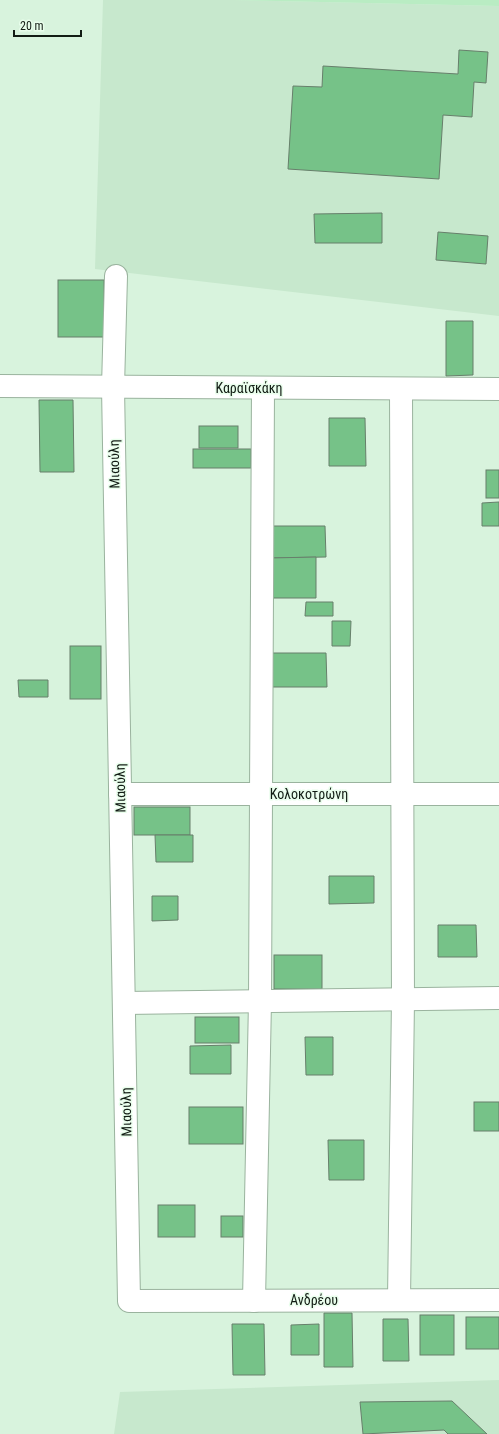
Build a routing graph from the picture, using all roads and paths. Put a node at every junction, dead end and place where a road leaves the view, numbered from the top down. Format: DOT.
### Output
graph roads {
  1 [pos="116,276"];
  2 [pos="0,386"];
  3 [pos="113,387"];
  4 [pos="263,388"];
  5 [pos="401,388"];
  6 [pos="499,389"];
  7 [pos="120,794"];
  8 [pos="261,794"];
  9 [pos="402,794"];
  10 [pos="499,794"];
  11 [pos="499,998"];
  12 [pos="403,1000"];
  13 [pos="260,1001"];
  14 [pos="124,1003"];
  15 [pos="399,1300"];
  16 [pos="499,1300"];
  17 [pos="130,1301"];
  18 [pos="254,1301"];
  1 -- 3 [label="street, Μιαούλη"];
  2 -- 3 [label="street, Καραϊσκάκη"];
  3 -- 4 [label="street, Καραϊσκάκη"];
  3 -- 7 [label="street, Μιαούλη"];
  4 -- 5 [label="street, Καραϊσκάκη"];
  4 -- 8 [label="street"];
  5 -- 6 [label="street, Καραϊσκάκη"];
  5 -- 9 [label="street"];
  7 -- 8 [label="street, Κολοκοτρώνη"];
  7 -- 14 [label="street, Μιαούλη"];
  8 -- 9 [label="street, Κολοκοτρώνη"];
  8 -- 13 [label="street"];
  9 -- 10 [label="street, Κολοκοτρώνη"];
  9 -- 12 [label="street"];
  11 -- 12 [label="street"];
  12 -- 13 [label="street"];
  12 -- 15 [label="street"];
  13 -- 14 [label="street"];
  13 -- 18 [label="street"];
  14 -- 17 [label="street, Μιαούλη"];
  15 -- 16 [label="street, Ανδρέου"];
  15 -- 18 [label="street, Ανδρέου"];
  17 -- 18 [label="street, Ανδρέου"];
}
